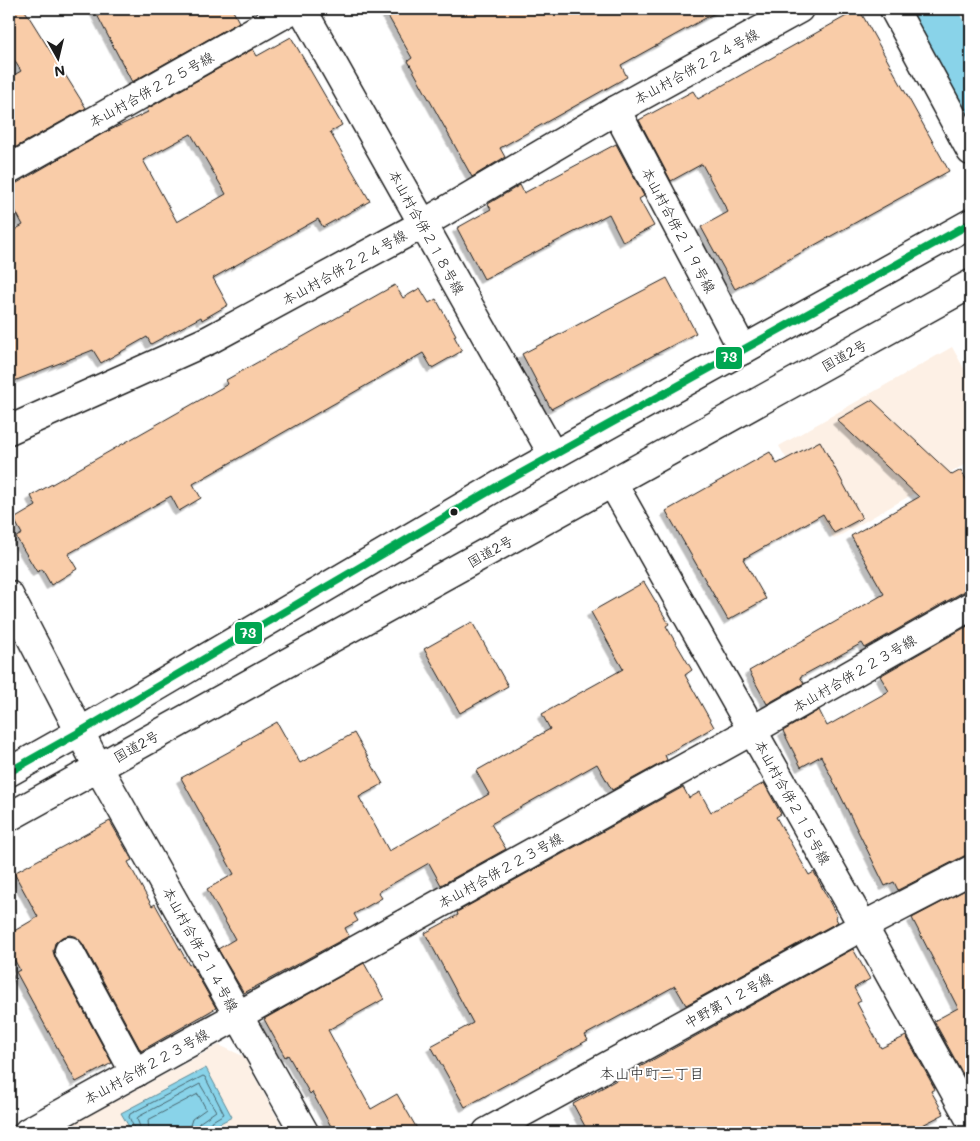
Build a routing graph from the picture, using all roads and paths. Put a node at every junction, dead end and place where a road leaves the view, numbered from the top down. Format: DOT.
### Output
graph roads {
  1 [pos="293,9"];
  2 [pos="302,9"];
  3 [pos="799,9"];
  4 [pos="894,9"];
  5 [pos="616,110"];
  6 [pos="971,151"];
  7 [pos="9,168"];
  8 [pos="971,223"];
  9 [pos="423,224"];
  10 [pos="971,284"];
  11 [pos="743,350"];
  12 [pos="9,430"];
  13 [pos="554,455"];
  14 [pos="613,484"];
  15 [pos="9,595"];
  16 [pos="971,606"];
  17 [pos="753,730"];
  18 [pos="80,732"];
  19 [pos="98,767"];
  20 [pos="9,772"];
  21 [pos="9,817"];
  22 [pos="971,870"];
  23 [pos="863,926"];
  24 [pos="69,951"];
  25 [pos="238,1015"];
  26 [pos="135,1073"];
  27 [pos="971,1122"];
  28 [pos="28,1132"];
  29 [pos="304,1132"];
  30 [pos="486,1132"];
  31 [pos="953,1132"];
  1 -- 7 [label="main road, 本山村合併２２５号線"];
  2 -- 9 [label="main road, 本山村合併２１８号線"];
  3 -- 5 [label="main road, 本山村合併２２４号線"];
  4 -- 6 [label="main road"];
  5 -- 9 [label="main road, 本山村合併２２４号線"];
  5 -- 11 [label="main road, 本山村合併２１９号線"];
  8 -- 11 [label="main road"];
  9 -- 12 [label="main road, 本山村合併２２４号線"];
  9 -- 13 [label="main road, 本山村合併２１８号線"];
  10 -- 14 [label="main road, 国道2号"];
  11 -- 13 [label="main road"];
  13 -- 18 [label="main road"];
  14 -- 17 [label="main road, 本山村合併２１５号線"];
  14 -- 19 [label="main road, 国道2号"];
  15 -- 18 [label="main road, 本山村合併２１４号線"];
  16 -- 17 [label="main road, 本山村合併２２３号線"];
  17 -- 23 [label="main road, 本山村合併２１５号線"];
  17 -- 25 [label="main road, 本山村合併２２３号線"];
  18 -- 19 [label="main road, 本山村合併２１４号線"];
  18 -- 20 [label="main road"];
  19 -- 21 [label="main road, 国道2号"];
  19 -- 25 [label="main road, 本山村合併２１４号線"];
  22 -- 23 [label="main road, 中野第１２号線"];
  23 -- 27 [label="main road, 本山村合併２１５号線"];
  23 -- 30 [label="main road, 中野第１２号線"];
  24 -- 26 [label="main road"];
  25 -- 26 [label="main road, 本山村合併２２３号線"];
  25 -- 29 [label="main road, 本山村合併２１４号線"];
  26 -- 28 [label="main road, 本山村合併２２３号線"];
  27 -- 31 [label="main road"];
}
